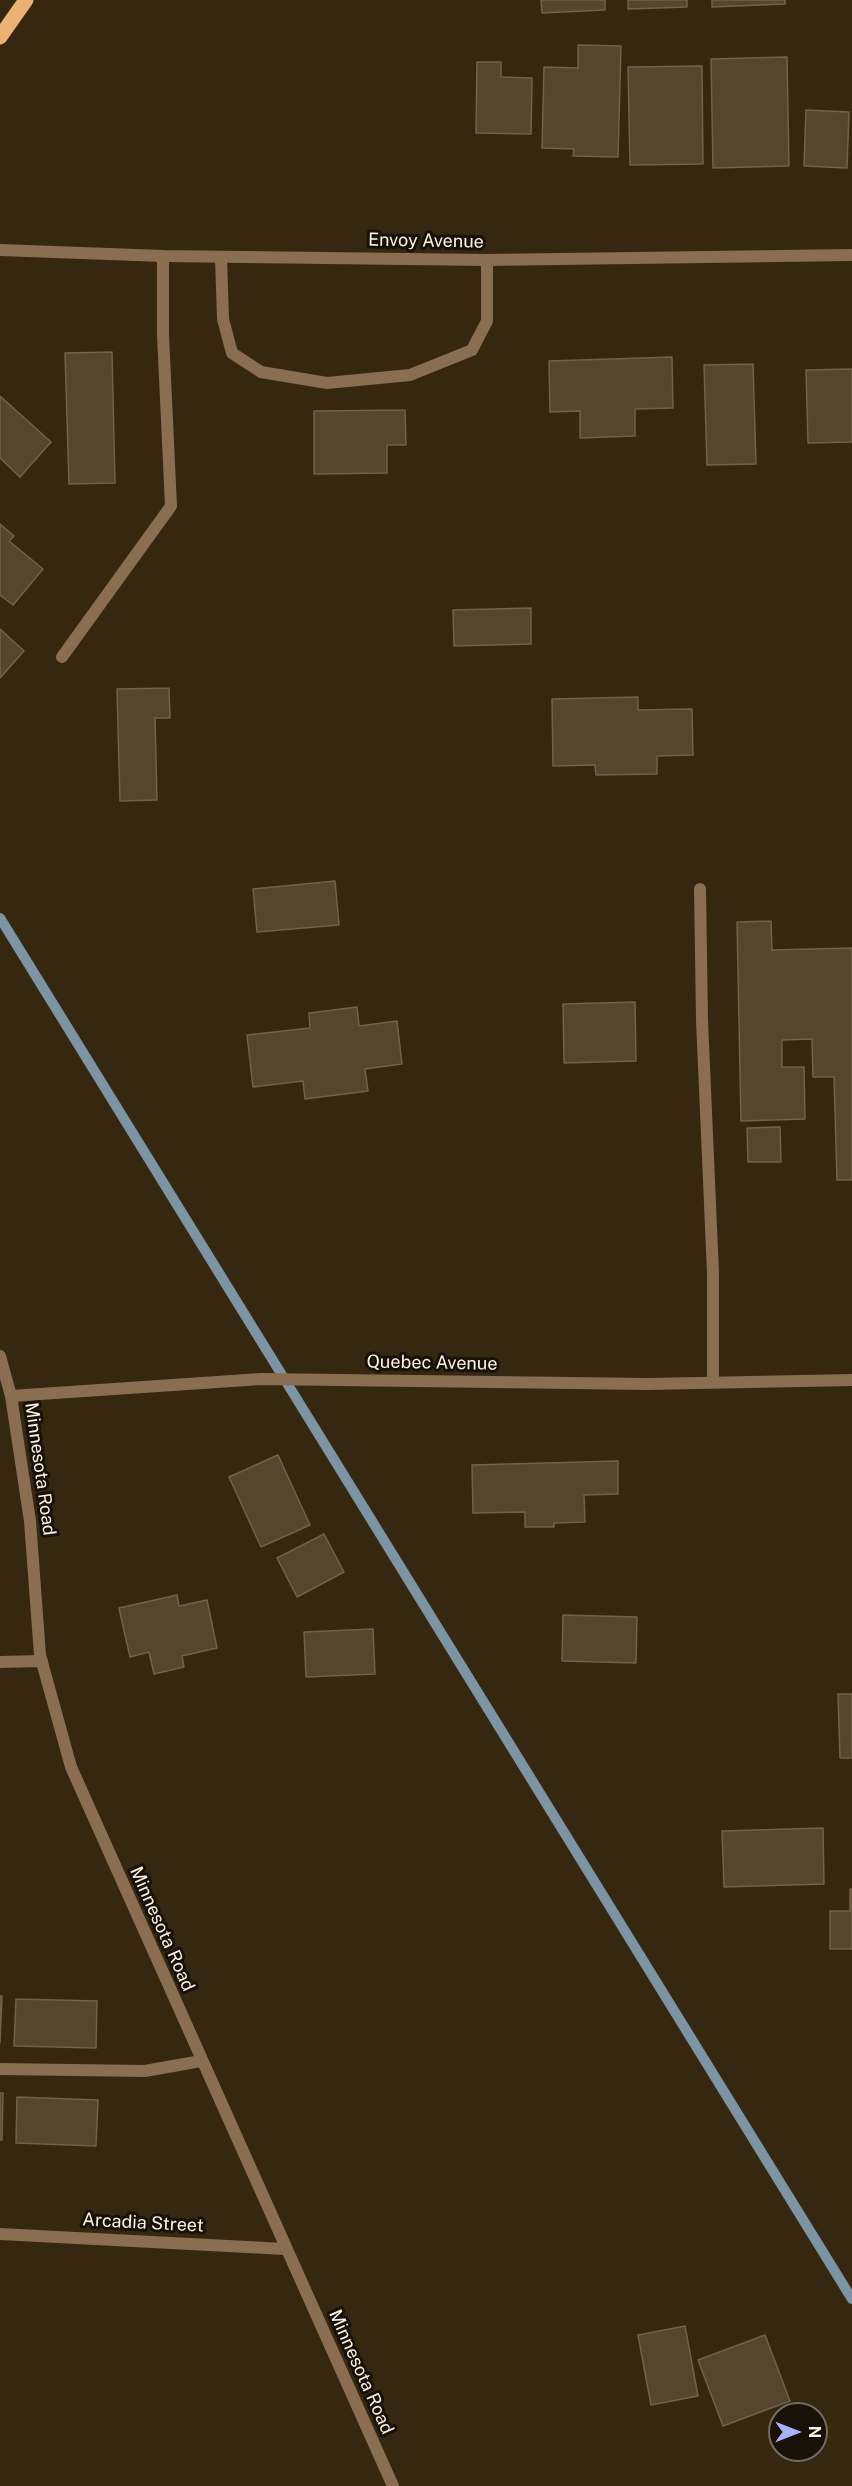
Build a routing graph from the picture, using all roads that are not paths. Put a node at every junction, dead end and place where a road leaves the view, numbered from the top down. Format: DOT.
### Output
graph roads {
  1 [pos="26,0"];
  2 [pos="2,30"];
  3 [pos="0,250"];
  4 [pos="852,255"];
  5 [pos="163,256"];
  6 [pos="221,257"];
  7 [pos="487,260"];
  8 [pos="62,657"];
  9 [pos="700,888"];
  10 [pos="0,1356"];
  11 [pos="852,1380"];
  12 [pos="713,1382"];
  13 [pos="11,1396"];
  14 [pos="42,1661"];
  15 [pos="0,1662"];
  16 [pos="201,2061"];
  17 [pos="0,2069"];
  18 [pos="0,2234"];
  19 [pos="285,2248"];
  20 [pos="393,2486"];
  1 -- 2 [label="main road"];
  3 -- 5 [label="street, Envoy Avenue"];
  4 -- 7 [label="street, Envoy Avenue"];
  5 -- 6 [label="street, Envoy Avenue"];
  5 -- 8 [label="street"];
  6 -- 7 [label="street, Envoy Avenue"];
  6 -- 7 [label="street"];
  9 -- 12 [label="street"];
  10 -- 13 [label="street, Minnesota Road"];
  11 -- 12 [label="street, Quebec Avenue"];
  12 -- 13 [label="street, Quebec Avenue"];
  13 -- 14 [label="street, Minnesota Road"];
  14 -- 15 [label="street"];
  14 -- 16 [label="street, Minnesota Road"];
  16 -- 17 [label="street"];
  16 -- 19 [label="street, Minnesota Road"];
  18 -- 19 [label="street, Arcadia Street"];
  19 -- 20 [label="street, Minnesota Road"];
}
